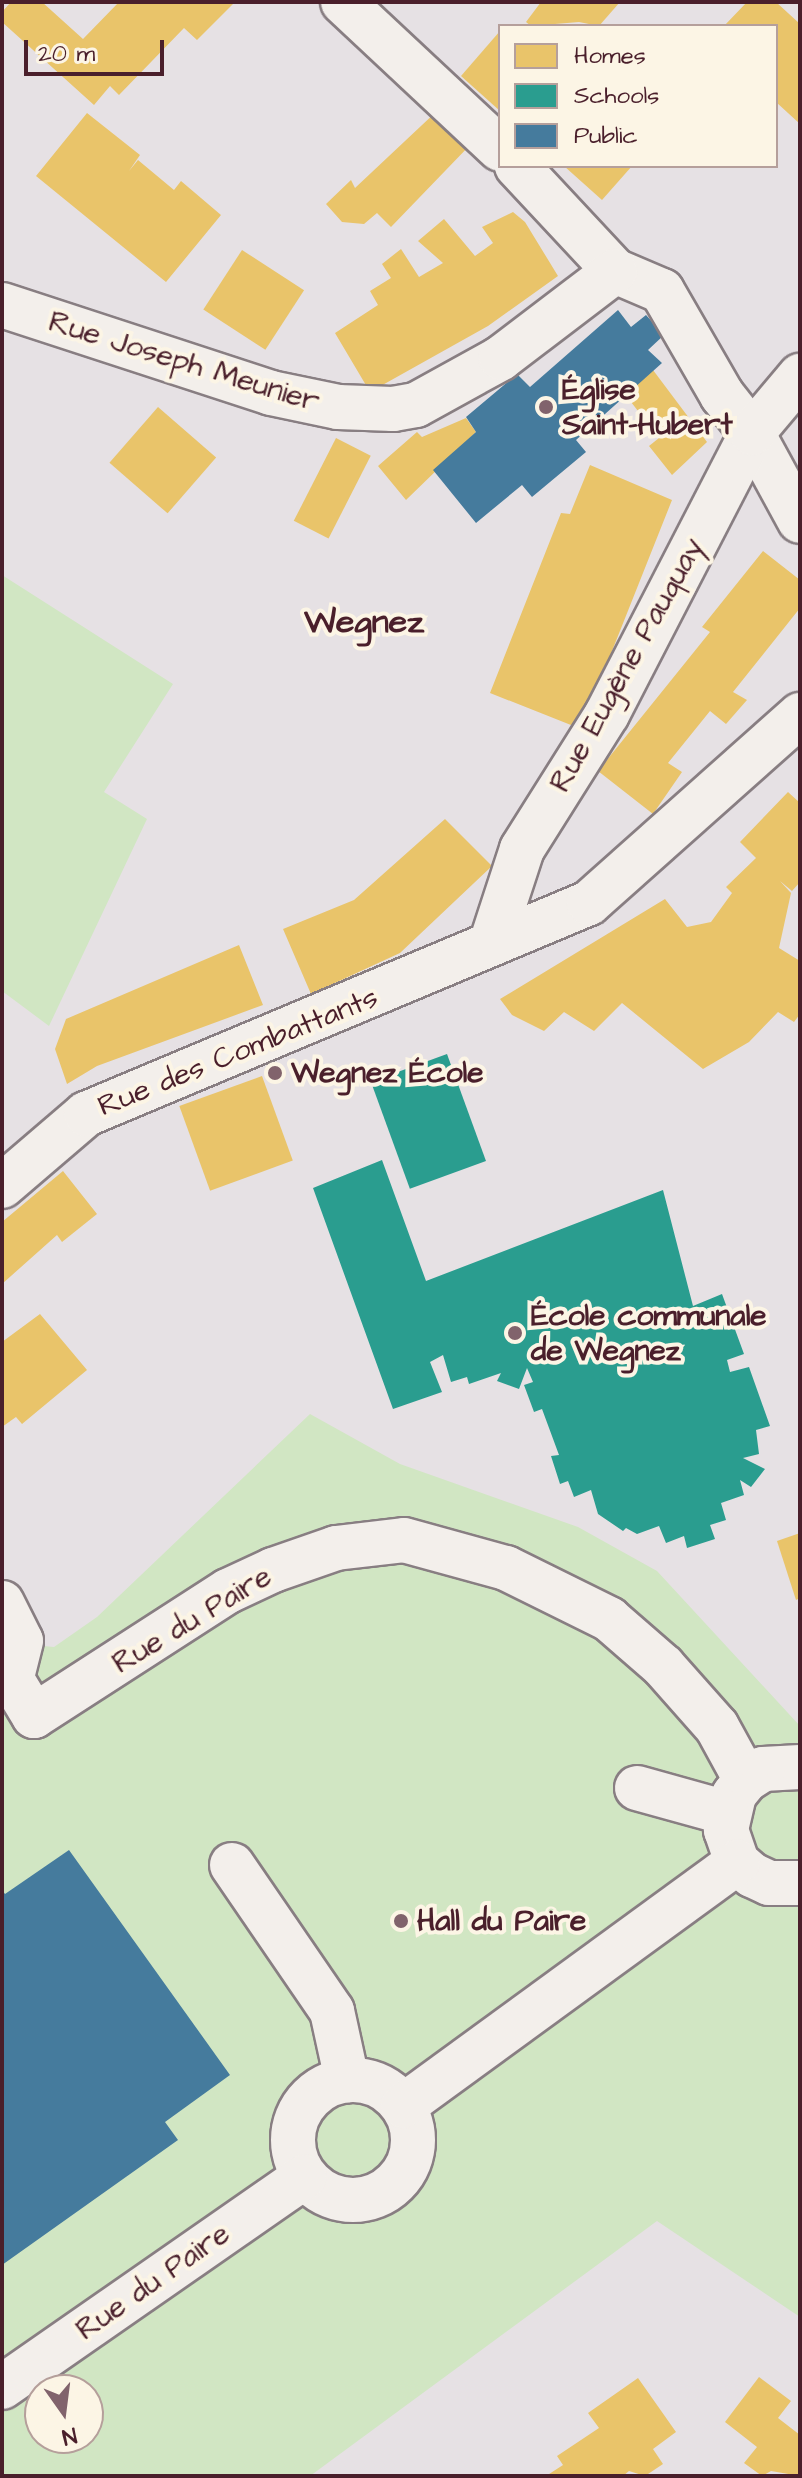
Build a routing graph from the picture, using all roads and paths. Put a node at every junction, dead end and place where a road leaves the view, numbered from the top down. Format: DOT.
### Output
graph roads {
  1 [pos="343,2"];
  2 [pos="498,147"];
  3 [pos="519,168"];
  4 [pos="615,271"];
  5 [pos="2,305"];
  6 [pos="800,376"];
  7 [pos="752,433"];
  8 [pos="800,521"];
  9 [pos="800,715"];
  10 [pos="491,944"];
  11 [pos="2,1186"];
  12 [pos="2,1603"];
  13 [pos="7,1670"];
  14 [pos="18,1727"];
  15 [pos="800,1767"];
  16 [pos="637,1788"];
  17 [pos="736,1796"];
  18 [pos="737,1862"];
  19 [pos="232,1865"];
  20 [pos="800,1883"];
  21 [pos="347,2080"];
  22 [pos="403,2106"];
  23 [pos="304,2177"];
  24 [pos="2,2387"];
  1 -- 2 [label="street"];
  3 -- 4 [label="street"];
  4 -- 5 [label="street, Rue Joseph Meunier"];
  4 -- 7 [label="street"];
  6 -- 7 [label="street, Rue Eugène Pauquay"];
  7 -- 8 [label="street"];
  7 -- 10 [label="street, Rue Eugène Pauquay"];
  9 -- 10 [label="street, Rue des Combattants"];
  10 -- 11 [label="street, Rue des Combattants"];
  12 -- 13 [label="street, Rue du Paire"];
  13 -- 14 [label="street, Rue du Paire"];
  14 -- 17 [label="street, Rue du Paire"];
  15 -- 17 [label="street"];
  16 -- 17 [label="street"];
  17 -- 18 [label="street, Rue du Paire"];
  18 -- 20 [label="street"];
  18 -- 22 [label="street"];
  19 -- 21 [label="street"];
  21 -- 22 [label="street"];
  21 -- 23 [label="street"];
  22 -- 23 [label="street"];
  23 -- 24 [label="street, Rue du Paire"];
}
